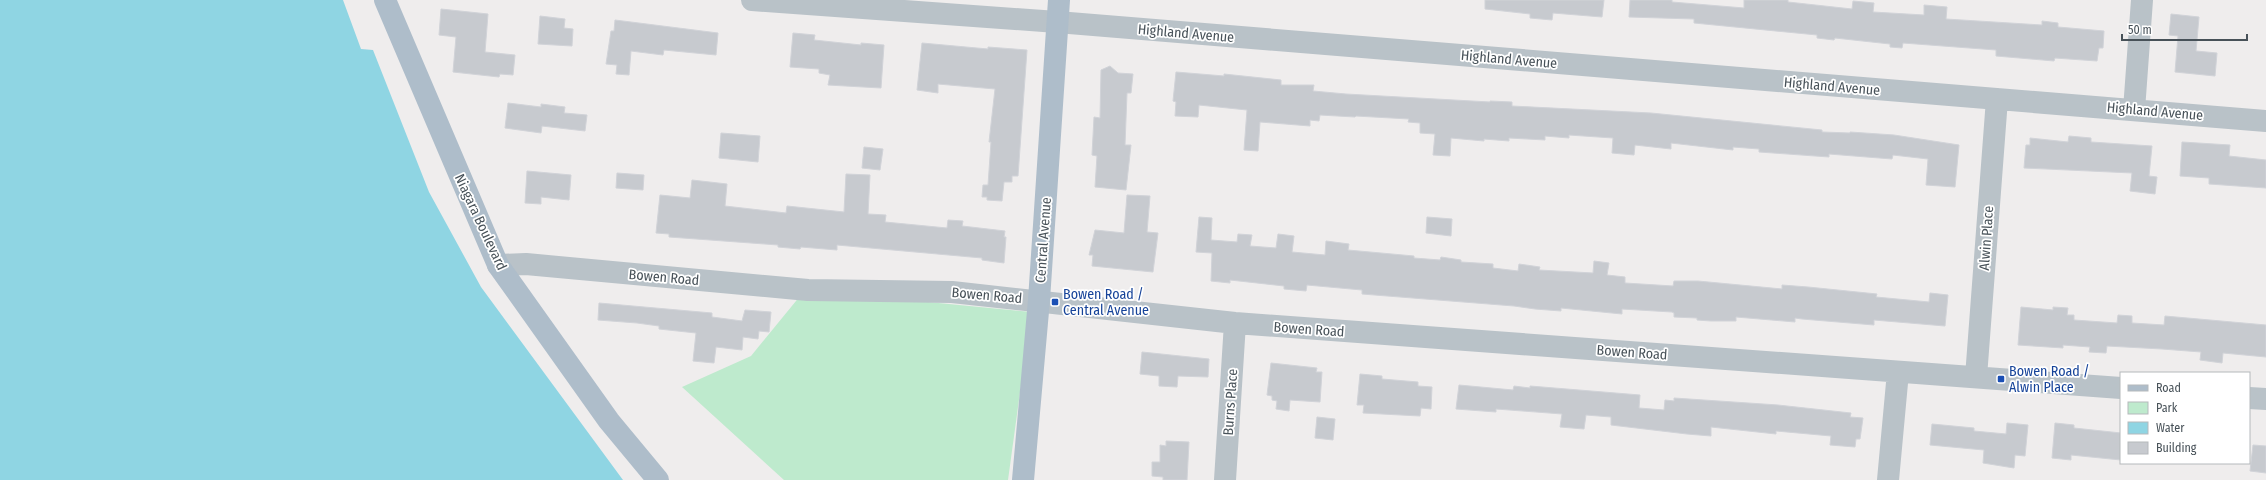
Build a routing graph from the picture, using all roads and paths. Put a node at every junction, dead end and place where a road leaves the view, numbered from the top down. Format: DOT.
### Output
graph roads {
  1 [pos="385,0"];
  2 [pos="752,0"];
  3 [pos="1059,0"];
  4 [pos="2142,0"];
  5 [pos="1057,22"];
  6 [pos="1997,99"];
  7 [pos="2134,110"];
  8 [pos="2266,121"];
  9 [pos="498,265"];
  10 [pos="1039,300"];
  11 [pos="1235,323"];
  12 [pos="1898,372"];
  13 [pos="1976,377"];
  14 [pos="2120,388"];
  15 [pos="2250,398"];
  16 [pos="2266,399"];
  17 [pos="658,480"];
  18 [pos="1023,480"];
  19 [pos="1224,480"];
  20 [pos="1888,480"];
  1 -- 9 [label="main road, Niagara Boulevard"];
  2 -- 5 [label="street, Highland Avenue"];
  3 -- 5 [label="main road, Central Avenue"];
  4 -- 7 [label="street"];
  5 -- 6 [label="street, Highland Avenue"];
  5 -- 10 [label="main road, Central Avenue"];
  6 -- 7 [label="street, Highland Avenue"];
  6 -- 13 [label="street, Alwin Place"];
  7 -- 8 [label="street, Highland Avenue"];
  9 -- 10 [label="street, Bowen Road"];
  9 -- 17 [label="main road, Niagara Boulevard"];
  10 -- 11 [label="street, Bowen Road"];
  10 -- 18 [label="main road, Central Avenue"];
  11 -- 12 [label="street, Bowen Road"];
  11 -- 19 [label="street, Burns Place"];
  12 -- 13 [label="street, Bowen Road"];
  12 -- 20 [label="street"];
  13 -- 14 [label="street, Bowen Road"];
  15 -- 16 [label="street"];
}
